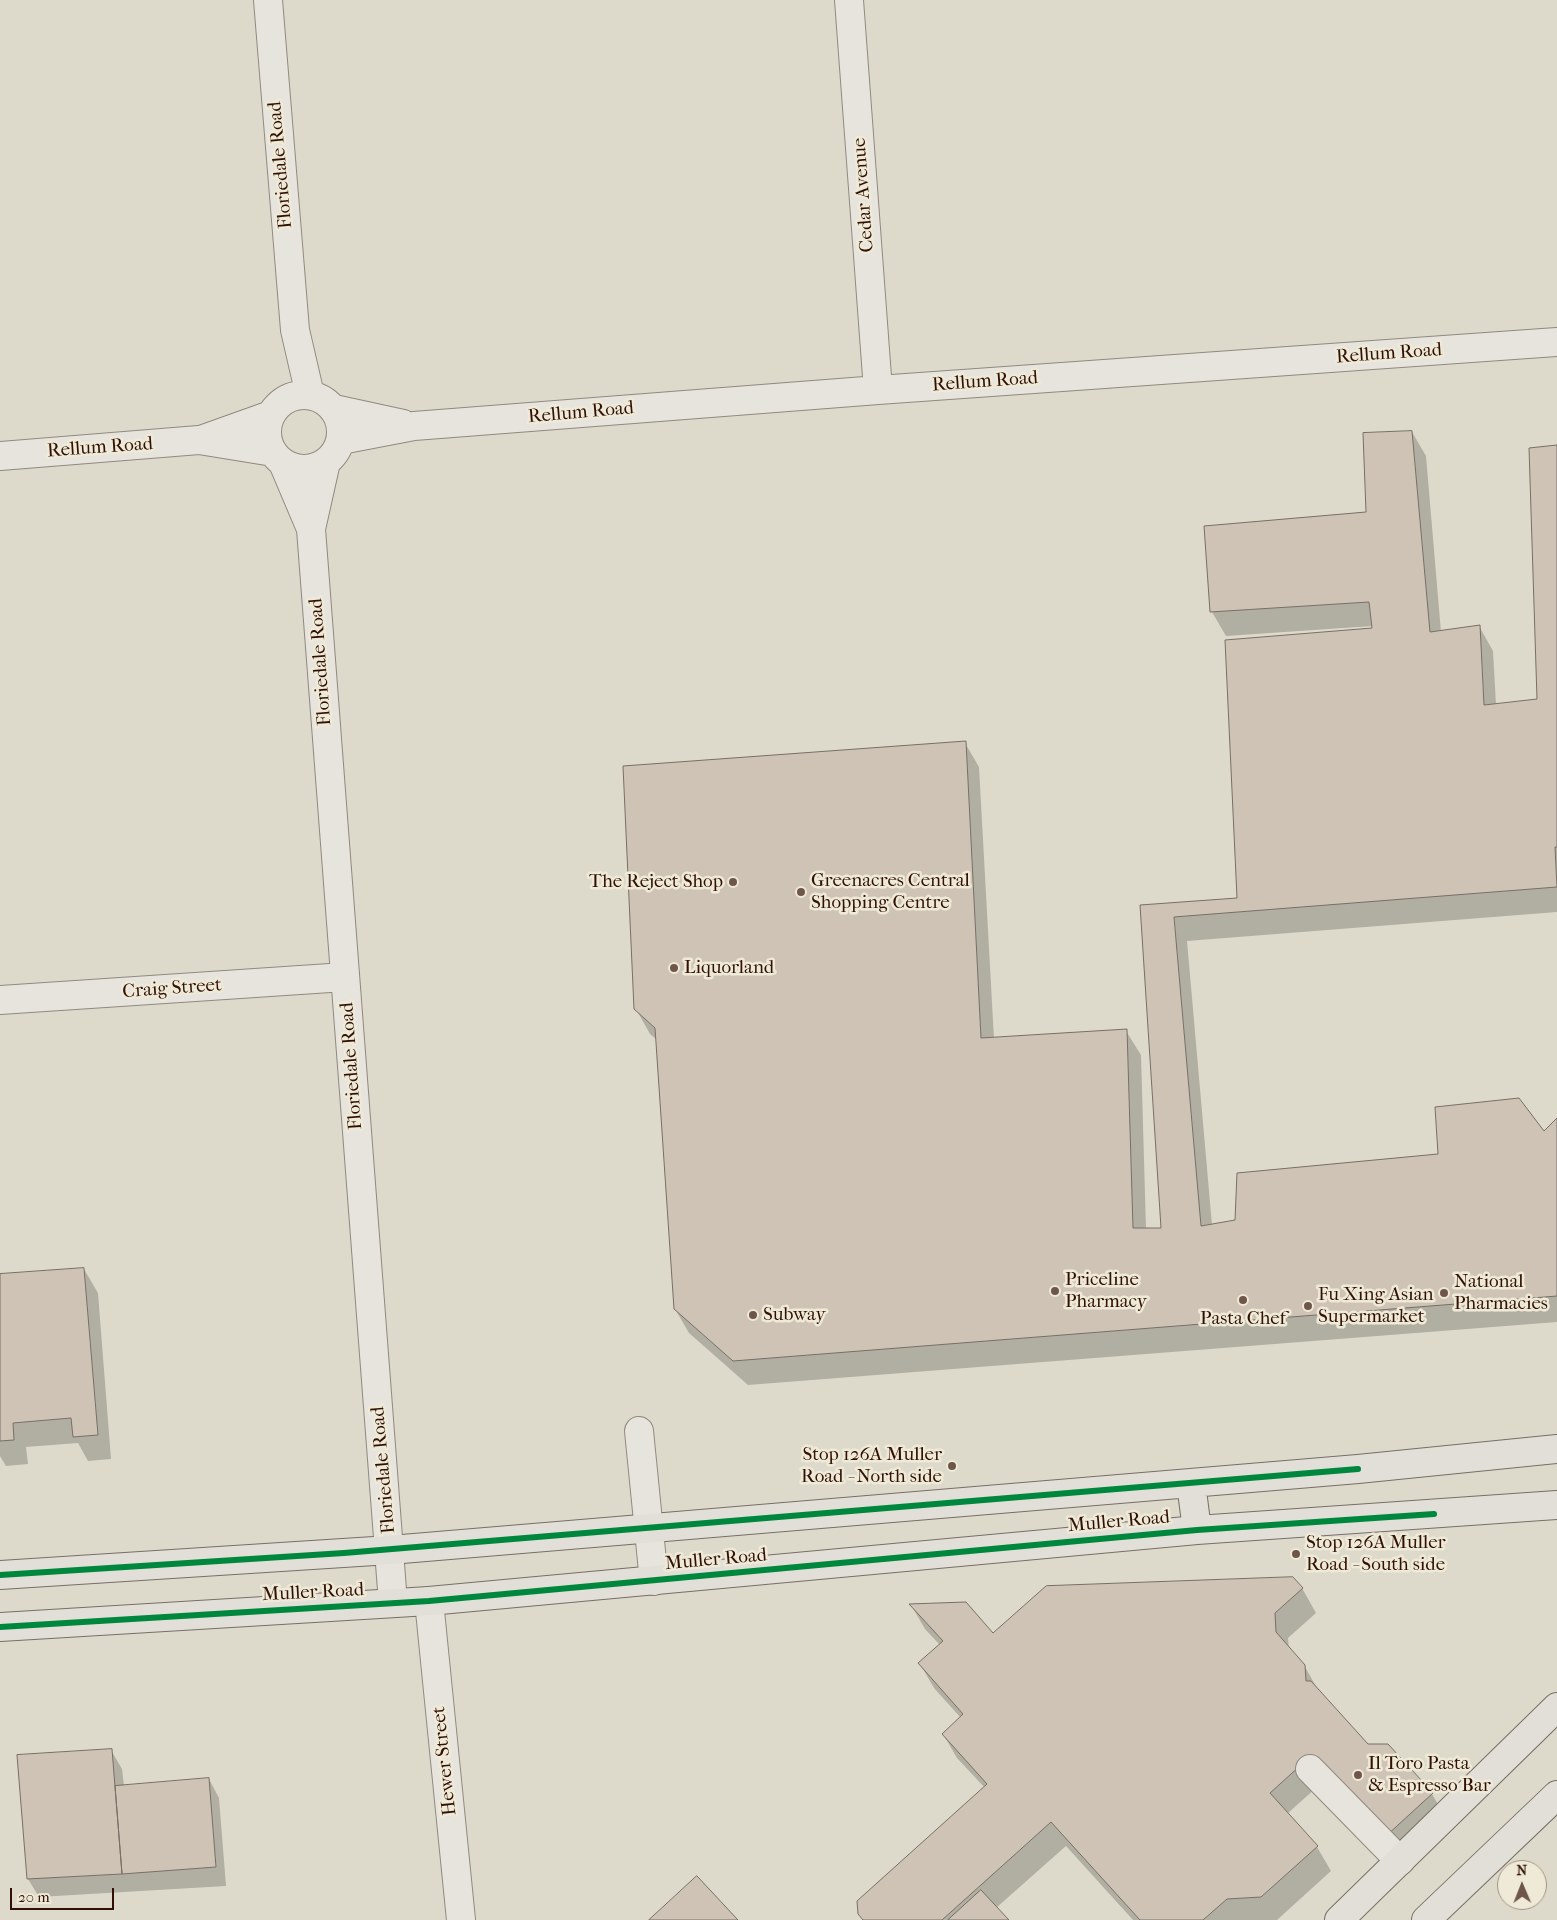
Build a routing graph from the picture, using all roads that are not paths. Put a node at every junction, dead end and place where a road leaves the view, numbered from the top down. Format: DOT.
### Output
graph roads {
  1 [pos="268,0"];
  2 [pos="849,0"];
  3 [pos="1557,342"];
  4 [pos="878,390"];
  5 [pos="289,403"];
  6 [pos="334,409"];
  7 [pos="414,426"];
  8 [pos="199,440"];
  9 [pos="341,440"];
  10 [pos="0,456"];
  11 [pos="278,458"];
  12 [pos="326,462"];
  13 [pos="311,529"];
  14 [pos="345,977"];
  15 [pos="0,1000"];
  16 [pos="639,1431"];
  17 [pos="1557,1449"];
  18 [pos="1190,1483"];
  19 [pos="1557,1505"];
  20 [pos="649,1528"];
  21 [pos="1196,1530"];
  22 [pos="390,1550"];
  23 [pos="0,1575"];
  24 [pos="654,1580"];
  25 [pos="429,1601"];
  26 [pos="393,1603"];
  27 [pos="0,1627"];
  28 [pos="1557,1707"];
  29 [pos="1310,1769"];
  30 [pos="1557,1795"];
  31 [pos="1400,1860"];
  32 [pos="461,1920"];
  33 [pos="1339,1920"];
  34 [pos="1426,1920"];
  1 -- 5 [label="street, Floriedale Road"];
  2 -- 4 [label="street, Cedar Avenue"];
  3 -- 4 [label="street, Rellum Road"];
  4 -- 7 [label="street, Rellum Road"];
  5 -- 6 [label="street"];
  5 -- 8 [label="street, Rellum Road"];
  5 -- 11 [label="street"];
  6 -- 7 [label="street, Rellum Road"];
  6 -- 9 [label="street"];
  7 -- 9 [label="street, Rellum Road"];
  8 -- 10 [label="street, Rellum Road"];
  8 -- 11 [label="street, Rellum Road"];
  9 -- 12 [label="street"];
  11 -- 12 [label="street"];
  11 -- 13 [label="street, Floriedale Road"];
  12 -- 13 [label="street, Floriedale Road"];
  13 -- 14 [label="street, Floriedale Road"];
  14 -- 15 [label="street, Craig Street"];
  14 -- 22 [label="street, Floriedale Road"];
  16 -- 20 [label="street"];
  17 -- 18 [label="main road, Muller Road"];
  18 -- 20 [label="main road, Muller Road"];
  18 -- 21 [label="main road"];
  19 -- 21 [label="main road, Muller Road"];
  20 -- 22 [label="main road, Muller Road"];
  20 -- 24 [label="street"];
  21 -- 24 [label="main road, Muller Road"];
  22 -- 23 [label="main road, Muller Road"];
  22 -- 26 [label="street, Floriedale Road"];
  24 -- 25 [label="main road, Muller Road"];
  25 -- 26 [label="main road, Muller Road"];
  25 -- 32 [label="street, Hewer Street"];
  26 -- 27 [label="main road, Muller Road"];
  28 -- 31 [label="main road"];
  29 -- 31 [label="street"];
  30 -- 34 [label="main road"];
  31 -- 33 [label="main road"];
}
